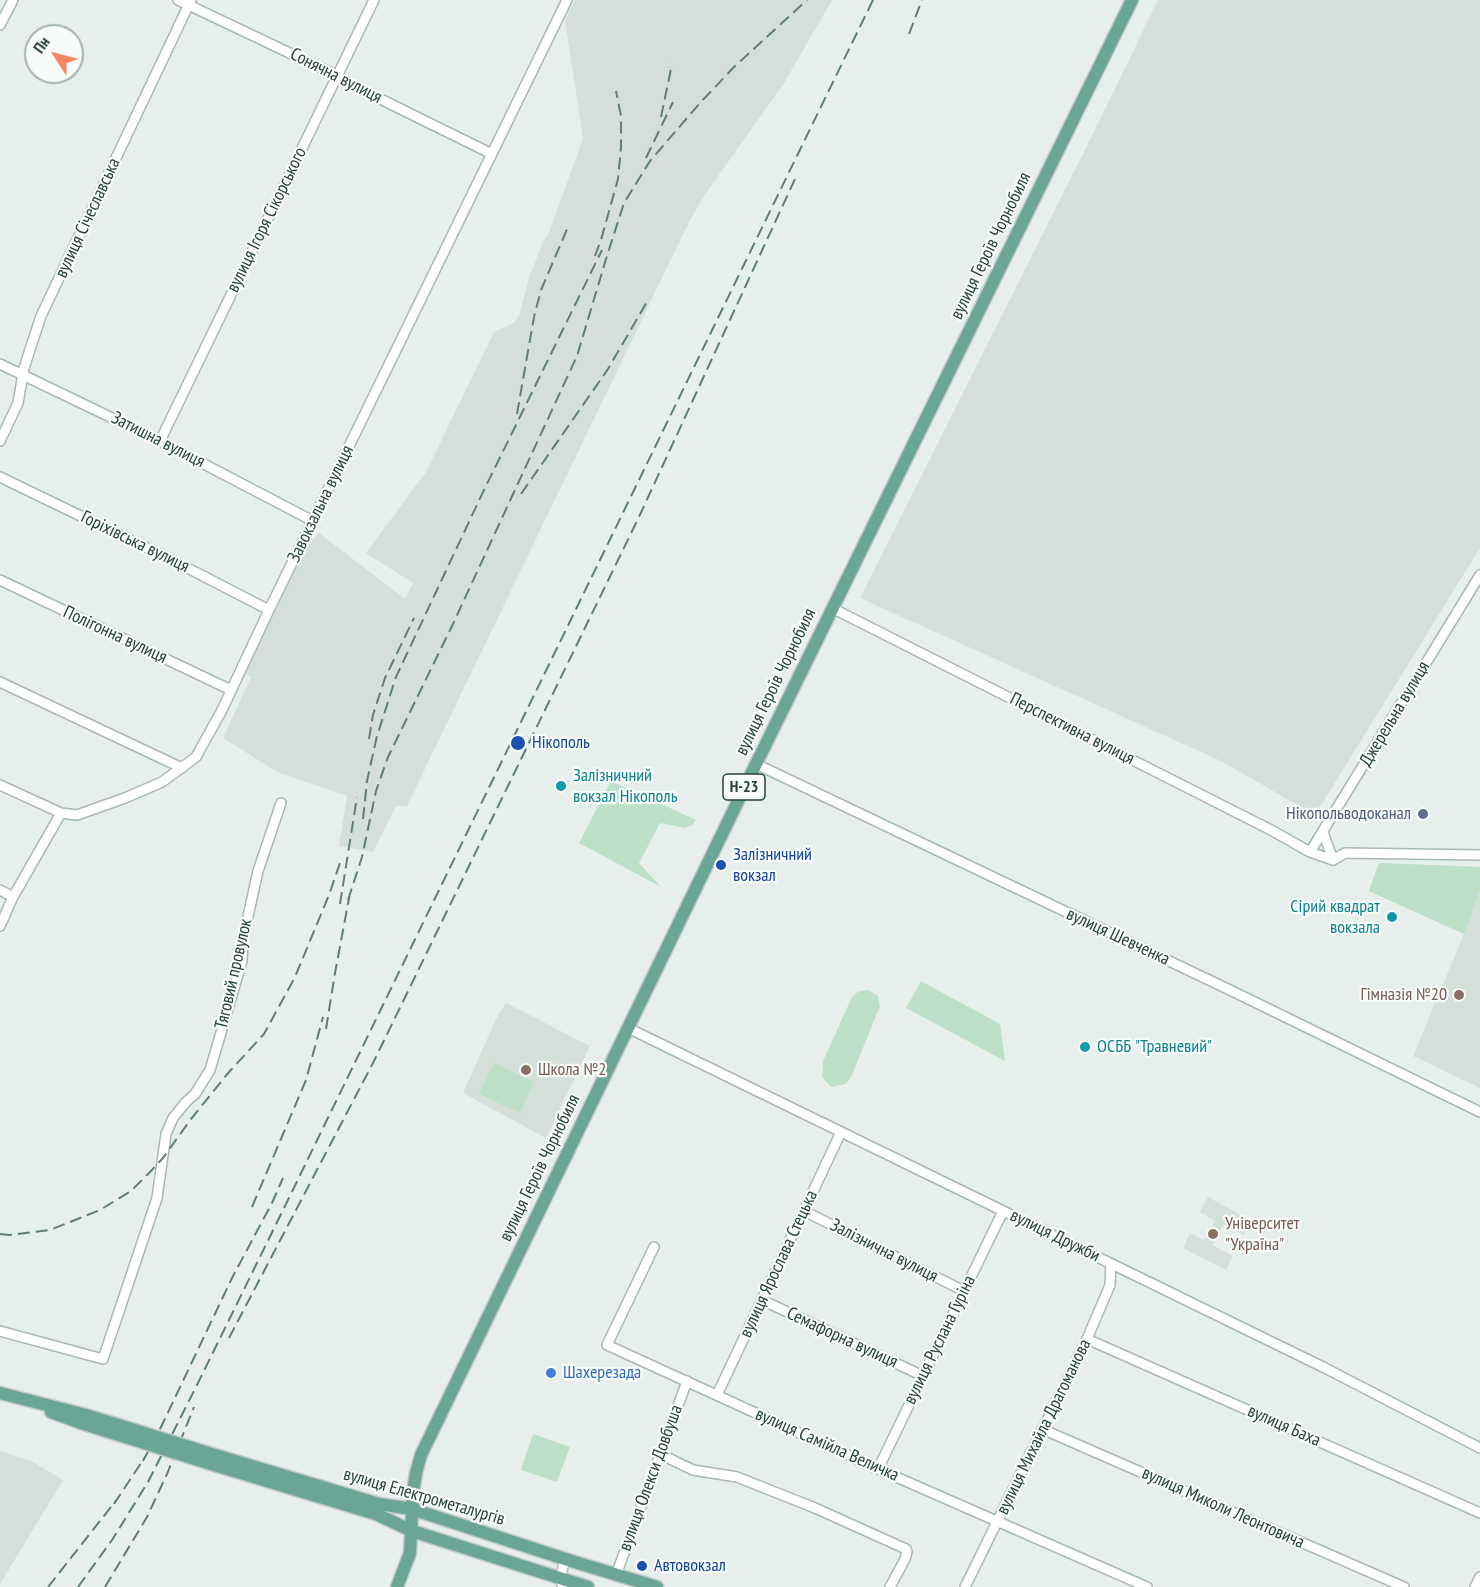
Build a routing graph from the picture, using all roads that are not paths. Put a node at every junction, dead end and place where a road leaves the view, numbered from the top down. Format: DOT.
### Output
graph roads {
  1 [pos="13,0"];
  2 [pos="178,0"];
  3 [pos="374,0"];
  4 [pos="567,0"];
  5 [pos="1132,0"];
  6 [pos="189,2"];
  7 [pos="0,25"];
  8 [pos="338,76"];
  9 [pos="492,154"];
  10 [pos="0,364"];
  11 [pos="24,376"];
  12 [pos="0,441"];
  13 [pos="160,441"];
  14 [pos="0,477"];
  15 [pos="313,521"];
  16 [pos="1480,575"];
  17 [pos="0,580"];
  18 [pos="832,608"];
  19 [pos="269,609"];
  20 [pos="0,682"];
  21 [pos="231,690"];
  22 [pos="756,764"];
  23 [pos="182,768"];
  24 [pos="0,785"];
  25 [pos="281,803"];
  26 [pos="61,813"];
  27 [pos="1323,832"];
  28 [pos="1310,852"];
  29 [pos="1480,855"];
  30 [pos="1333,860"];
  31 [pos="0,891"];
  32 [pos="14,897"];
  33 [pos="0,926"];
  34 [pos="628,1028"];
  35 [pos="1480,1112"];
  36 [pos="841,1132"];
  37 [pos="804,1211"];
  38 [pos="1003,1211"];
  39 [pos="654,1247"];
  40 [pos="1111,1264"];
  41 [pos="964,1291"];
  42 [pos="762,1300"];
  43 [pos="0,1331"];
  44 [pos="1087,1339"];
  45 [pos="923,1376"];
  46 [pos="687,1381"];
  47 [pos="4,1395"];
  48 [pos="717,1395"];
  49 [pos="1042,1430"];
  50 [pos="1480,1448"];
  51 [pos="660,1454"];
  52 [pos="213,1459"];
  53 [pos="878,1469"];
  54 [pos="412,1509"];
  55 [pos="1480,1513"];
  56 [pos="998,1521"];
  57 [pos="412,1531"];
  58 [pos="565,1559"];
  59 [pos="616,1575"];
  60 [pos="1480,1577"];
  61 [pos="562,1583"];
  62 [pos="397,1587"];
  63 [pos="588,1587"];
  64 [pos="657,1587"];
  65 [pos="890,1587"];
  66 [pos="966,1587"];
  67 [pos="1147,1587"];
  68 [pos="1404,1587"];
  69 [pos="1475,1587"];
  1 -- 7 [label="street"];
  2 -- 6 [label="street, Сонячна вулиця"];
  3 -- 8 [label="street, вулиця Ігоря Сікорського"];
  4 -- 9 [label="street, Завокзальна вулиця"];
  5 -- 18 [label="main road, вулиця Героїв Чорнобиля / Н-23"];
  6 -- 8 [label="street, Сонячна вулиця"];
  6 -- 11 [label="street, вулиця Січеславська"];
  8 -- 9 [label="street, Сонячна вулиця"];
  8 -- 13 [label="street, вулиця Ігоря Сікорського"];
  9 -- 15 [label="street, Завокзальна вулиця"];
  10 -- 11 [label="street, Затишна вулиця"];
  11 -- 12 [label="street, вулиця Січеславська"];
  11 -- 13 [label="street, Затишна вулиця"];
  13 -- 15 [label="street, Затишна вулиця"];
  14 -- 19 [label="street, Горіхівська вулиця"];
  15 -- 19 [label="street, Завокзальна вулиця"];
  16 -- 27 [label="street, Джерельна вулиця"];
  17 -- 21 [label="street, Полігонна вулиця"];
  18 -- 22 [label="main road, вулиця Героїв Чорнобиля / Н-23"];
  18 -- 28 [label="street, Перспективна вулиця"];
  19 -- 21 [label="street, Завокзальна вулиця"];
  20 -- 23 [label="street"];
  21 -- 23 [label="street, Завокзальна вулиця"];
  22 -- 34 [label="main road, вулиця Героїв Чорнобиля / Н-23"];
  22 -- 35 [label="street, вулиця Шевченка"];
  23 -- 26 [label="street, Завокзальна вулиця"];
  24 -- 26 [label="street"];
  25 -- 43 [label="street, Тяговий провулок"];
  26 -- 32 [label="street"];
  27 -- 28 [label="street, Джерельна вулиця"];
  27 -- 30 [label="street"];
  28 -- 30 [label="street, Перспективна вулиця"];
  29 -- 30 [label="street"];
  31 -- 32 [label="street"];
  32 -- 33 [label="street"];
  34 -- 36 [label="street, вулиця Дружби"];
  34 -- 54 [label="main road, вулиця Героїв Чорнобиля / Н-23"];
  36 -- 37 [label="street, вулиця Ярослава Стецька"];
  36 -- 38 [label="street, вулиця Дружби"];
  37 -- 41 [label="street, Залізнична вулиця"];
  37 -- 42 [label="street, вулиця Ярослава Стецька"];
  38 -- 40 [label="street, вулиця Дружби"];
  38 -- 41 [label="street, вулиця Руслана Гуріна"];
  39 -- 46 [label="street, вулиця Самійла Величка"];
  40 -- 44 [label="street, вулиця Михайла Драгоманова"];
  40 -- 50 [label="street, вулиця Дружби"];
  41 -- 45 [label="street, вулиця Руслана Гуріна"];
  42 -- 45 [label="street, Семафорна вулиця"];
  42 -- 48 [label="street, вулиця Ярослава Стецька"];
  44 -- 49 [label="street, вулиця Михайла Драгоманова"];
  44 -- 55 [label="street, вулиця Баха"];
  45 -- 53 [label="street, вулиця Руслана Гуріна"];
  46 -- 48 [label="street, вулиця Самійла Величка"];
  46 -- 51 [label="street, вулиця Олекси Довбуша"];
  47 -- 52 [label="main road, bridge"];
  48 -- 53 [label="street, вулиця Самійла Величка"];
  49 -- 56 [label="street, вулиця Михайла Драгоманова"];
  49 -- 68 [label="street, вулиця Миколи Леонтовича"];
  51 -- 59 [label="street, вулиця Олекси Довбуша"];
  51 -- 65 [label="street"];
  52 -- 54 [label="main road, вулиця Електрометалургів"];
  52 -- 57 [label="main road, вулиця Електрометалургів"];
  53 -- 56 [label="street, вулиця Самійла Величка"];
  54 -- 57 [label="main road, вулиця Героїв Чорнобиля / Н-23"];
  54 -- 58 [label="main road, вулиця Електрометалургів"];
  56 -- 66 [label="street, вулиця Михайла Драгоманова"];
  56 -- 67 [label="street, вулиця Самійла Величка"];
  57 -- 61 [label="main road, вулиця Електрометалургів"];
  57 -- 62 [label="main road, вулиця Героїв Чорнобиля / Н-23"];
  58 -- 59 [label="main road, вулиця Електрометалургів"];
  58 -- 61 [label="street"];
  59 -- 64 [label="main road, вулиця Електрометалургів"];
  60 -- 69 [label="street"];
  61 -- 63 [label="main road, вулиця Електрометалургів"];
}
